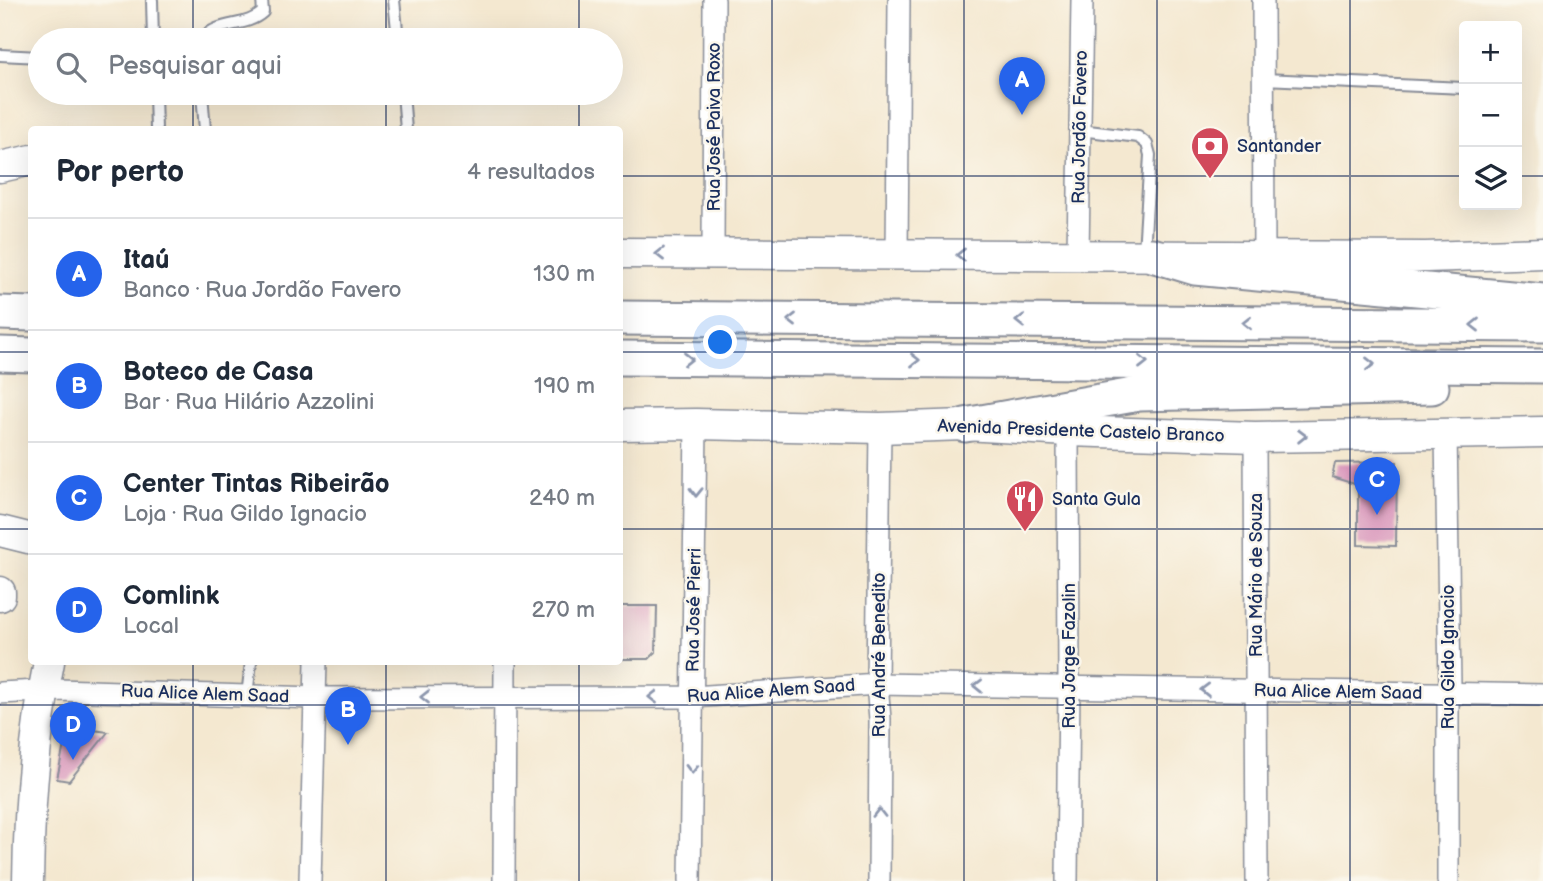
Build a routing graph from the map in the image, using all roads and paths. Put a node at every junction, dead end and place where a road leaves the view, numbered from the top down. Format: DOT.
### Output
graph roads {
  1 [pos="152,0"];
  2 [pos="262,0"];
  3 [pos="394,0"];
  4 [pos="714,0"];
  5 [pos="899,0"];
  6 [pos="1082,0"];
  7 [pos="1263,0"];
  8 [pos="153,28"];
  9 [pos="215,28"];
  10 [pos="397,28"];
  11 [pos="0,55"];
  12 [pos="28,56"];
  13 [pos="1264,79"];
  14 [pos="1459,88"];
  15 [pos="155,105"];
  16 [pos="203,105"];
  17 [pos="404,105"];
  18 [pos="156,126"];
  19 [pos="205,126"];
  20 [pos="406,126"];
  21 [pos="1080,130"];
  22 [pos="28,161"];
  23 [pos="0,167"];
  24 [pos="623,253"];
  25 [pos="1543,253"];
  26 [pos="713,254"];
  27 [pos="1078,254"];
  28 [pos="1148,255"];
  29 [pos="897,256"];
  30 [pos="1264,257"];
  31 [pos="1543,301"];
  32 [pos="0,313"];
  33 [pos="28,314"];
  34 [pos="623,318"];
  35 [pos="1543,325"];
  36 [pos="0,355"];
  37 [pos="28,355"];
  38 [pos="623,358"];
  39 [pos="1543,366"];
  40 [pos="1543,382"];
  41 [pos="696,424"];
  42 [pos="623,425"];
  43 [pos="965,425"];
  44 [pos="880,428"];
  45 [pos="1068,431"];
  46 [pos="1543,432"];
  47 [pos="1446,433"];
  48 [pos="1255,437"];
  49 [pos="0,531"];
  50 [pos="28,539"];
  51 [pos="49,665"];
  52 [pos="251,665"];
  53 [pos="316,665"];
  54 [pos="505,665"];
  55 [pos="877,684"];
  56 [pos="1069,688"];
  57 [pos="1257,691"];
  58 [pos="43,692"];
  59 [pos="0,693"];
  60 [pos="1448,695"];
  61 [pos="1543,695"];
  62 [pos="247,696"];
  63 [pos="504,697"];
  64 [pos="693,697"];
  65 [pos="316,698"];
  66 [pos="28,881"];
  67 [pos="310,881"];
  68 [pos="504,881"];
  69 [pos="690,881"];
  70 [pos="878,881"];
  71 [pos="1067,881"];
  72 [pos="1257,881"];
  73 [pos="1448,881"];
  1 -- 8 [label="lane"];
  2 -- 9 [label="lane"];
  3 -- 10 [label="lane"];
  4 -- 26 [label="street, Rua José Paiva Roxo"];
  5 -- 29 [label="street"];
  6 -- 21 [label="street, Rua Jordão Favero"];
  7 -- 13 [label="street"];
  11 -- 12 [label="lane"];
  13 -- 14 [label="lane"];
  13 -- 30 [label="street"];
  15 -- 18 [label="lane"];
  16 -- 19 [label="lane"];
  17 -- 20 [label="lane"];
  21 -- 27 [label="street, Rua Jordão Favero"];
  21 -- 28 [label="lane"];
  22 -- 23 [label="main road"];
  26 -- 24 [label="main road, one-way"];
  25 -- 30 [label="main road"];
  26 -- 29 [label="main road"];
  27 -- 28 [label="main road"];
  27 -- 29 [label="main road, one-way"];
  28 -- 30 [label="main road"];
  28 -- 31 [label="main road"];
  32 -- 33 [label="main road"];
  35 -- 34 [label="main road, one-way"];
  36 -- 37 [label="main road"];
  38 -- 39 [label="main road, one-way"];
  40 -- 43 [label="main road"];
  41 -- 42 [label="main road, Avenida Presidente Castelo Branco"];
  41 -- 44 [label="main road, Avenida Presidente Castelo Branco"];
  41 -- 64 [label="street, Rua José Pierri, one-way"];
  43 -- 44 [label="main road, Avenida Presidente Castelo Branco"];
  43 -- 45 [label="main road, Avenida Presidente Castelo Branco"];
  44 -- 55 [label="street, Rua André Benedito"];
  45 -- 48 [label="main road, Avenida Presidente Castelo Branco"];
  45 -- 56 [label="street, Rua Jorge Fazolin"];
  46 -- 47 [label="main road, Avenida Presidente Castelo Branco"];
  48 -- 47 [label="main road, Avenida Presidente Castelo Branco, one-way"];
  47 -- 60 [label="street, Rua Gildo Ignacio"];
  48 -- 57 [label="street, Rua Mário de Souza"];
  49 -- 50 [label="main road"];
  51 -- 58 [label="main road"];
  52 -- 62 [label="lane"];
  53 -- 65 [label="street"];
  54 -- 63 [label="street"];
  56 -- 55 [label="street, Rua Alice Alem Saad, one-way"];
  55 -- 64 [label="street, Rua Alice Alem Saad"];
  70 -- 55 [label="street, Rua André Benedito, one-way"];
  57 -- 56 [label="street, Rua Alice Alem Saad, one-way"];
  56 -- 71 [label="street, Rua Jorge Fazolin"];
  57 -- 60 [label="street, Rua Alice Alem Saad"];
  57 -- 72 [label="street, Rua Mário de Souza"];
  58 -- 59 [label="street, Rua Alice Alem Saad"];
  58 -- 62 [label="street, Rua Alice Alem Saad"];
  58 -- 66 [label="main road"];
  60 -- 61 [label="street, Rua Alice Alem Saad"];
  60 -- 73 [label="street, Rua Gildo Ignacio"];
  62 -- 65 [label="street, Rua Alice Alem Saad"];
  64 -- 63 [label="street, Rua Alice Alem Saad, one-way"];
  63 -- 65 [label="street, Rua Alice Alem Saad, one-way"];
  63 -- 68 [label="street"];
  64 -- 69 [label="street, Rua José Pierri, one-way"];
  65 -- 67 [label="street"];
}
